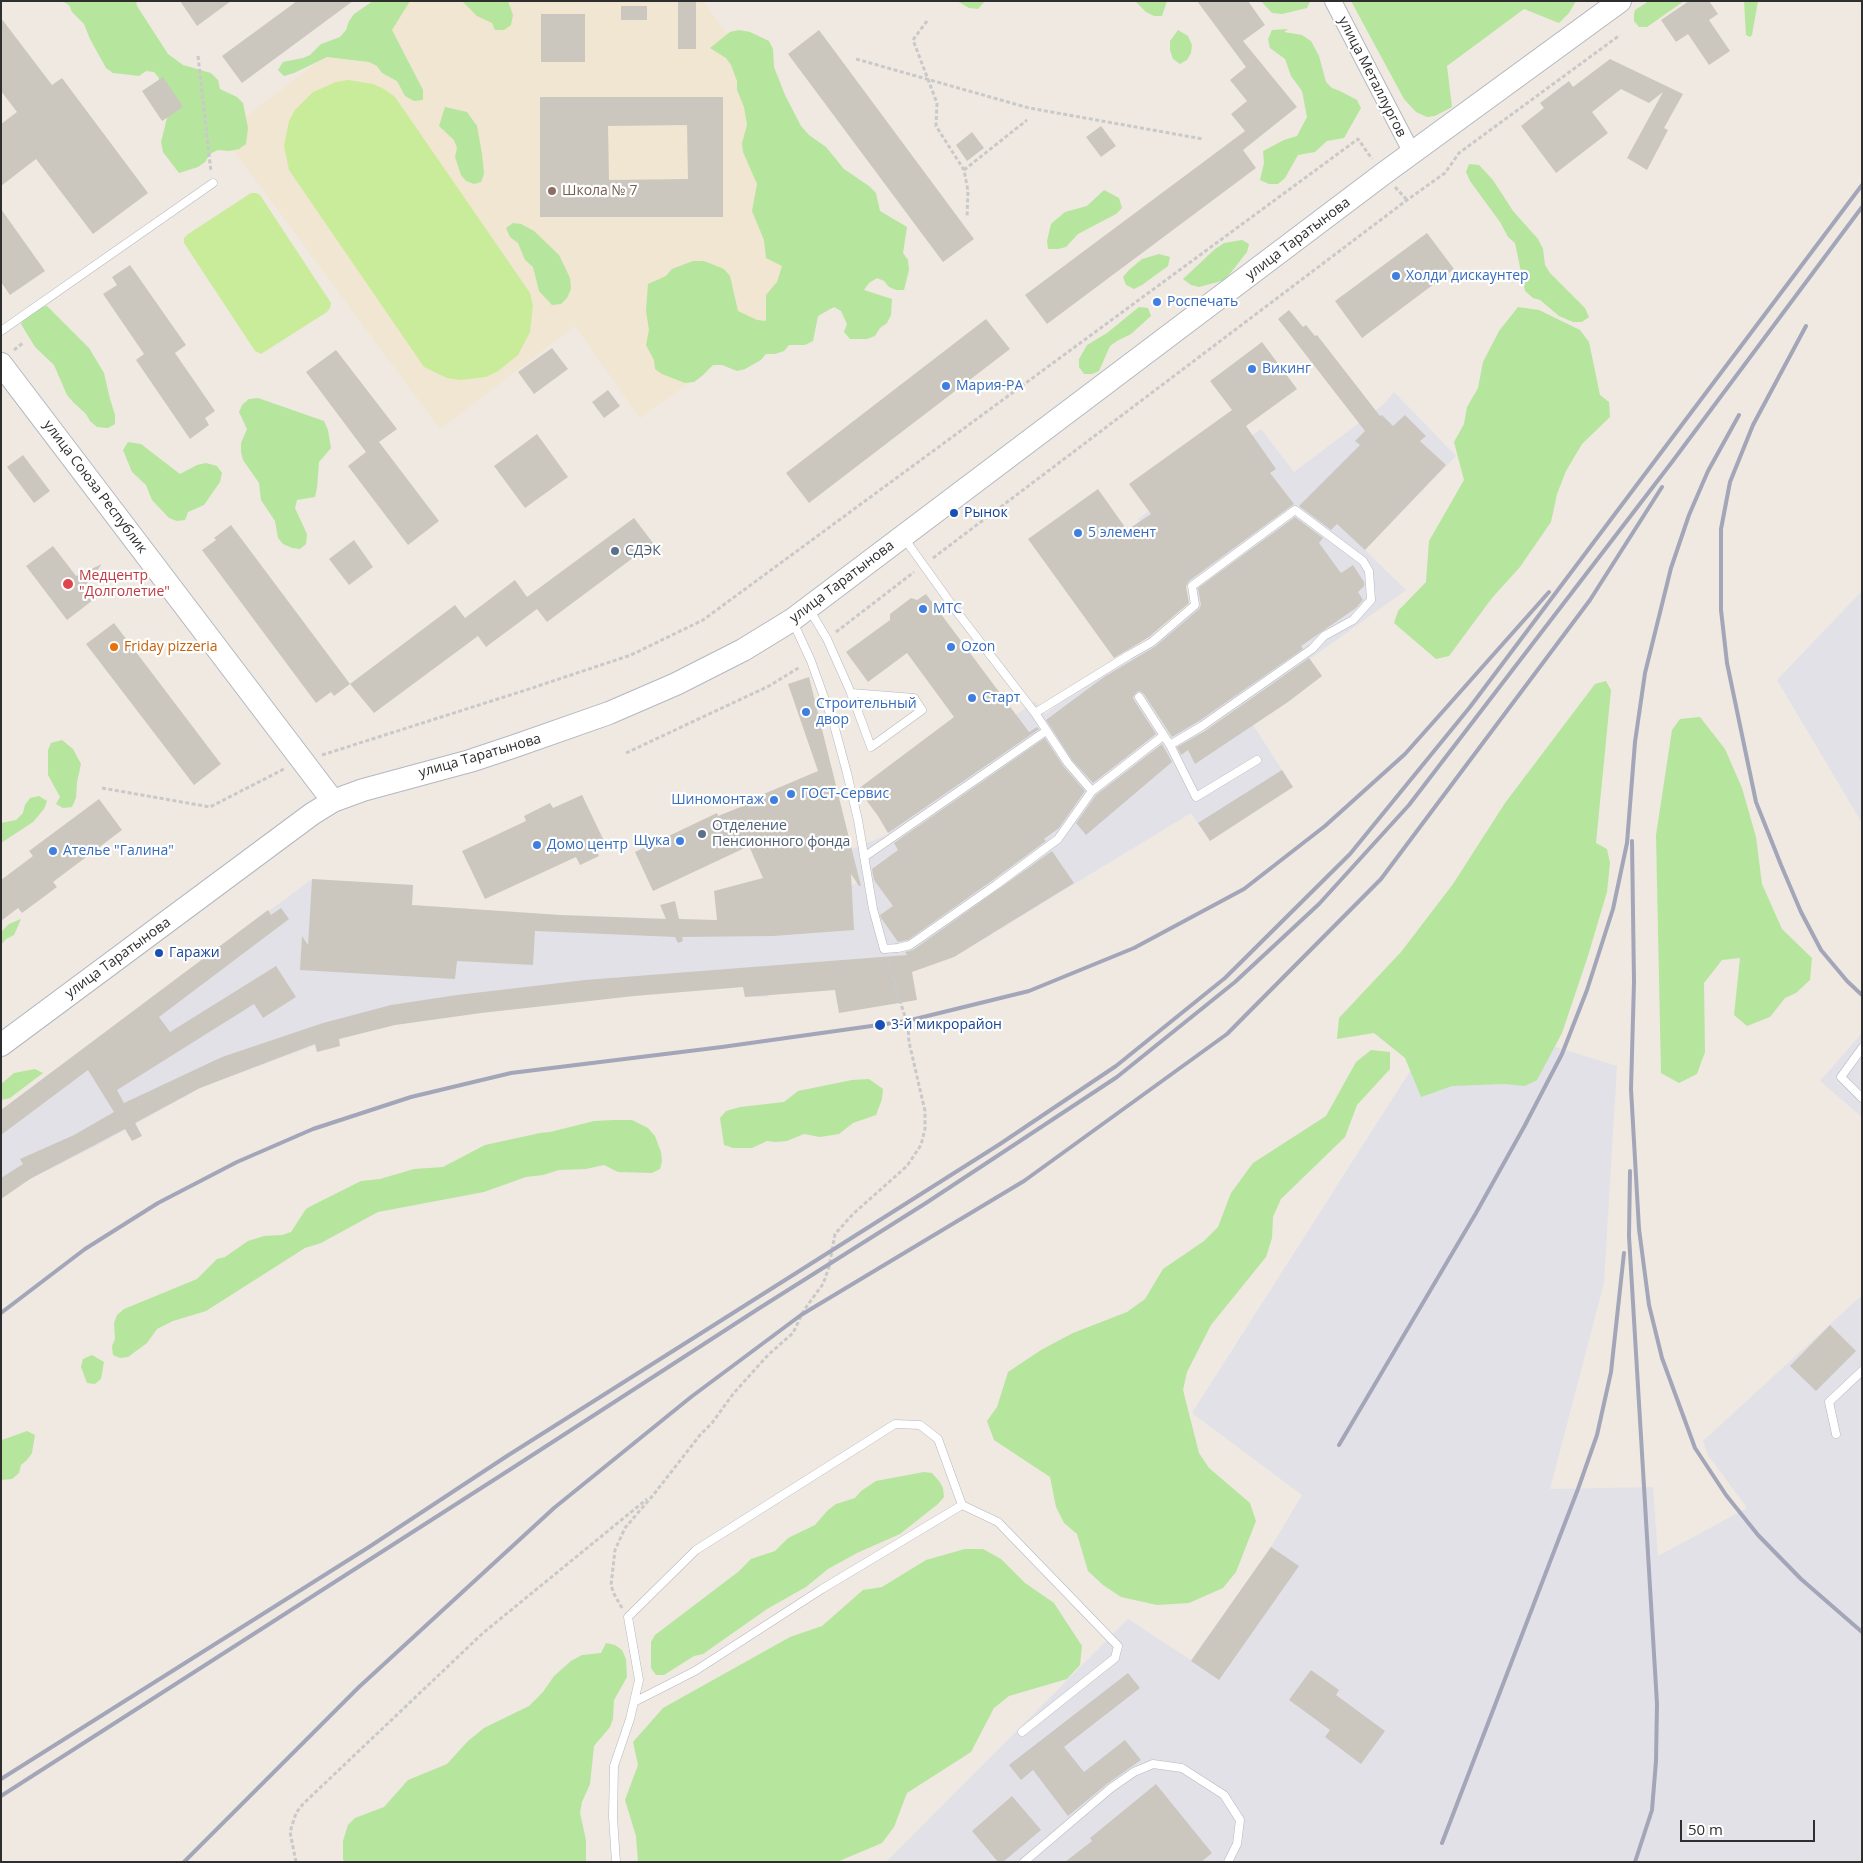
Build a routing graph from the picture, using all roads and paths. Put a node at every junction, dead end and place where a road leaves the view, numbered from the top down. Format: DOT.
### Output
graph roads {
  1 [pos="1333,1"];
  2 [pos="1620,1"];
  3 [pos="927,20"];
  4 [pos="1620,35"];
  5 [pos="198,56"];
  6 [pos="856,59"];
  7 [pos="929,80"];
  8 [pos="1027,120"];
  9 [pos="1203,139"];
  10 [pos="1412,153"];
  11 [pos="964,170"];
  12 [pos="1384,174"];
  13 [pos="212,183"];
  14 [pos="1407,200"];
  15 [pos="967,217"];
  16 [pos="1,331"];
  17 [pos="1,364"];
  18 [pos="903,536"];
  19 [pos="924,564"];
  20 [pos="800,614"];
  21 [pos="827,639"];
  22 [pos="811,661"];
  23 [pos="851,693"];
  24 [pos="1139,697"];
  25 [pos="1035,713"];
  26 [pos="1046,732"];
  27 [pos="1163,736"];
  28 [pos="1170,745"];
  29 [pos="626,753"];
  30 [pos="1256,760"];
  31 [pos="304,762"];
  32 [pos="102,788"];
  33 [pos="1092,791"];
  34 [pos="333,801"];
  35 [pos="864,857"];
  36 [pos="884,949"];
  37 [pos="1,1045"];
  38 [pos="1862,1048"];
  39 [pos="1862,1098"];
  40 [pos="1862,1371"];
  41 [pos="1836,1434"];
  42 [pos="654,1494"];
  43 [pos="962,1505"];
  44 [pos="628,1617"];
  45 [pos="634,1702"];
  46 [pos="1022,1732"];
  47 [pos="296,1862"];
  48 [pos="616,1862"];
  49 [pos="1024,1862"];
  50 [pos="1228,1862"];
  1 -- 10 [label="street, улица Металлургов"];
  2 -- 10 [label="street, улица Таратынова"];
  3 -- 7 [label="path"];
  4 -- 14 [label="path"];
  5 -- 13 [label="path"];
  6 -- 7 [label="path"];
  7 -- 9 [label="path"];
  7 -- 11 [label="path"];
  8 -- 11 [label="path"];
  10 -- 12 [label="street, улица Таратынова"];
  11 -- 15 [label="path"];
  12 -- 14 [label="path"];
  12 -- 18 [label="street, улица Таратынова"];
  12 -- 31 [label="path"];
  13 -- 16 [label="lane"];
  14 -- 19 [label="path"];
  17 -- 31 [label="street, улица Союза Республик"];
  18 -- 19 [label="lane"];
  18 -- 20 [label="street, улица Таратынова"];
  19 -- 21 [label="path"];
  19 -- 25 [label="lane"];
  20 -- 21 [label="lane"];
  20 -- 22 [label="lane"];
  20 -- 34 [label="street, улица Таратынова"];
  21 -- 23 [label="lane"];
  22 -- 29 [label="path"];
  22 -- 35 [label="lane"];
  23 -- 23 [label="lane"];
  24 -- 27 [label="lane"];
  25 -- 26 [label="lane"];
  25 -- 28 [label="lane"];
  26 -- 33 [label="lane"];
  26 -- 35 [label="lane"];
  27 -- 28 [label="lane"];
  27 -- 33 [label="lane"];
  28 -- 30 [label="lane"];
  31 -- 32 [label="path"];
  31 -- 34 [label="street, улица Союза Республик"];
  33 -- 36 [label="lane"];
  34 -- 37 [label="street, улица Таратынова"];
  35 -- 36 [label="lane"];
  36 -- 42 [label="path"];
  38 -- 39 [label="lane"];
  40 -- 41 [label="lane"];
  42 -- 44 [label="path"];
  42 -- 47 [label="path"];
  43 -- 44 [label="lane"];
  43 -- 45 [label="lane"];
  43 -- 46 [label="lane"];
  44 -- 45 [label="lane"];
  45 -- 48 [label="lane"];
  49 -- 50 [label="lane"];
}
